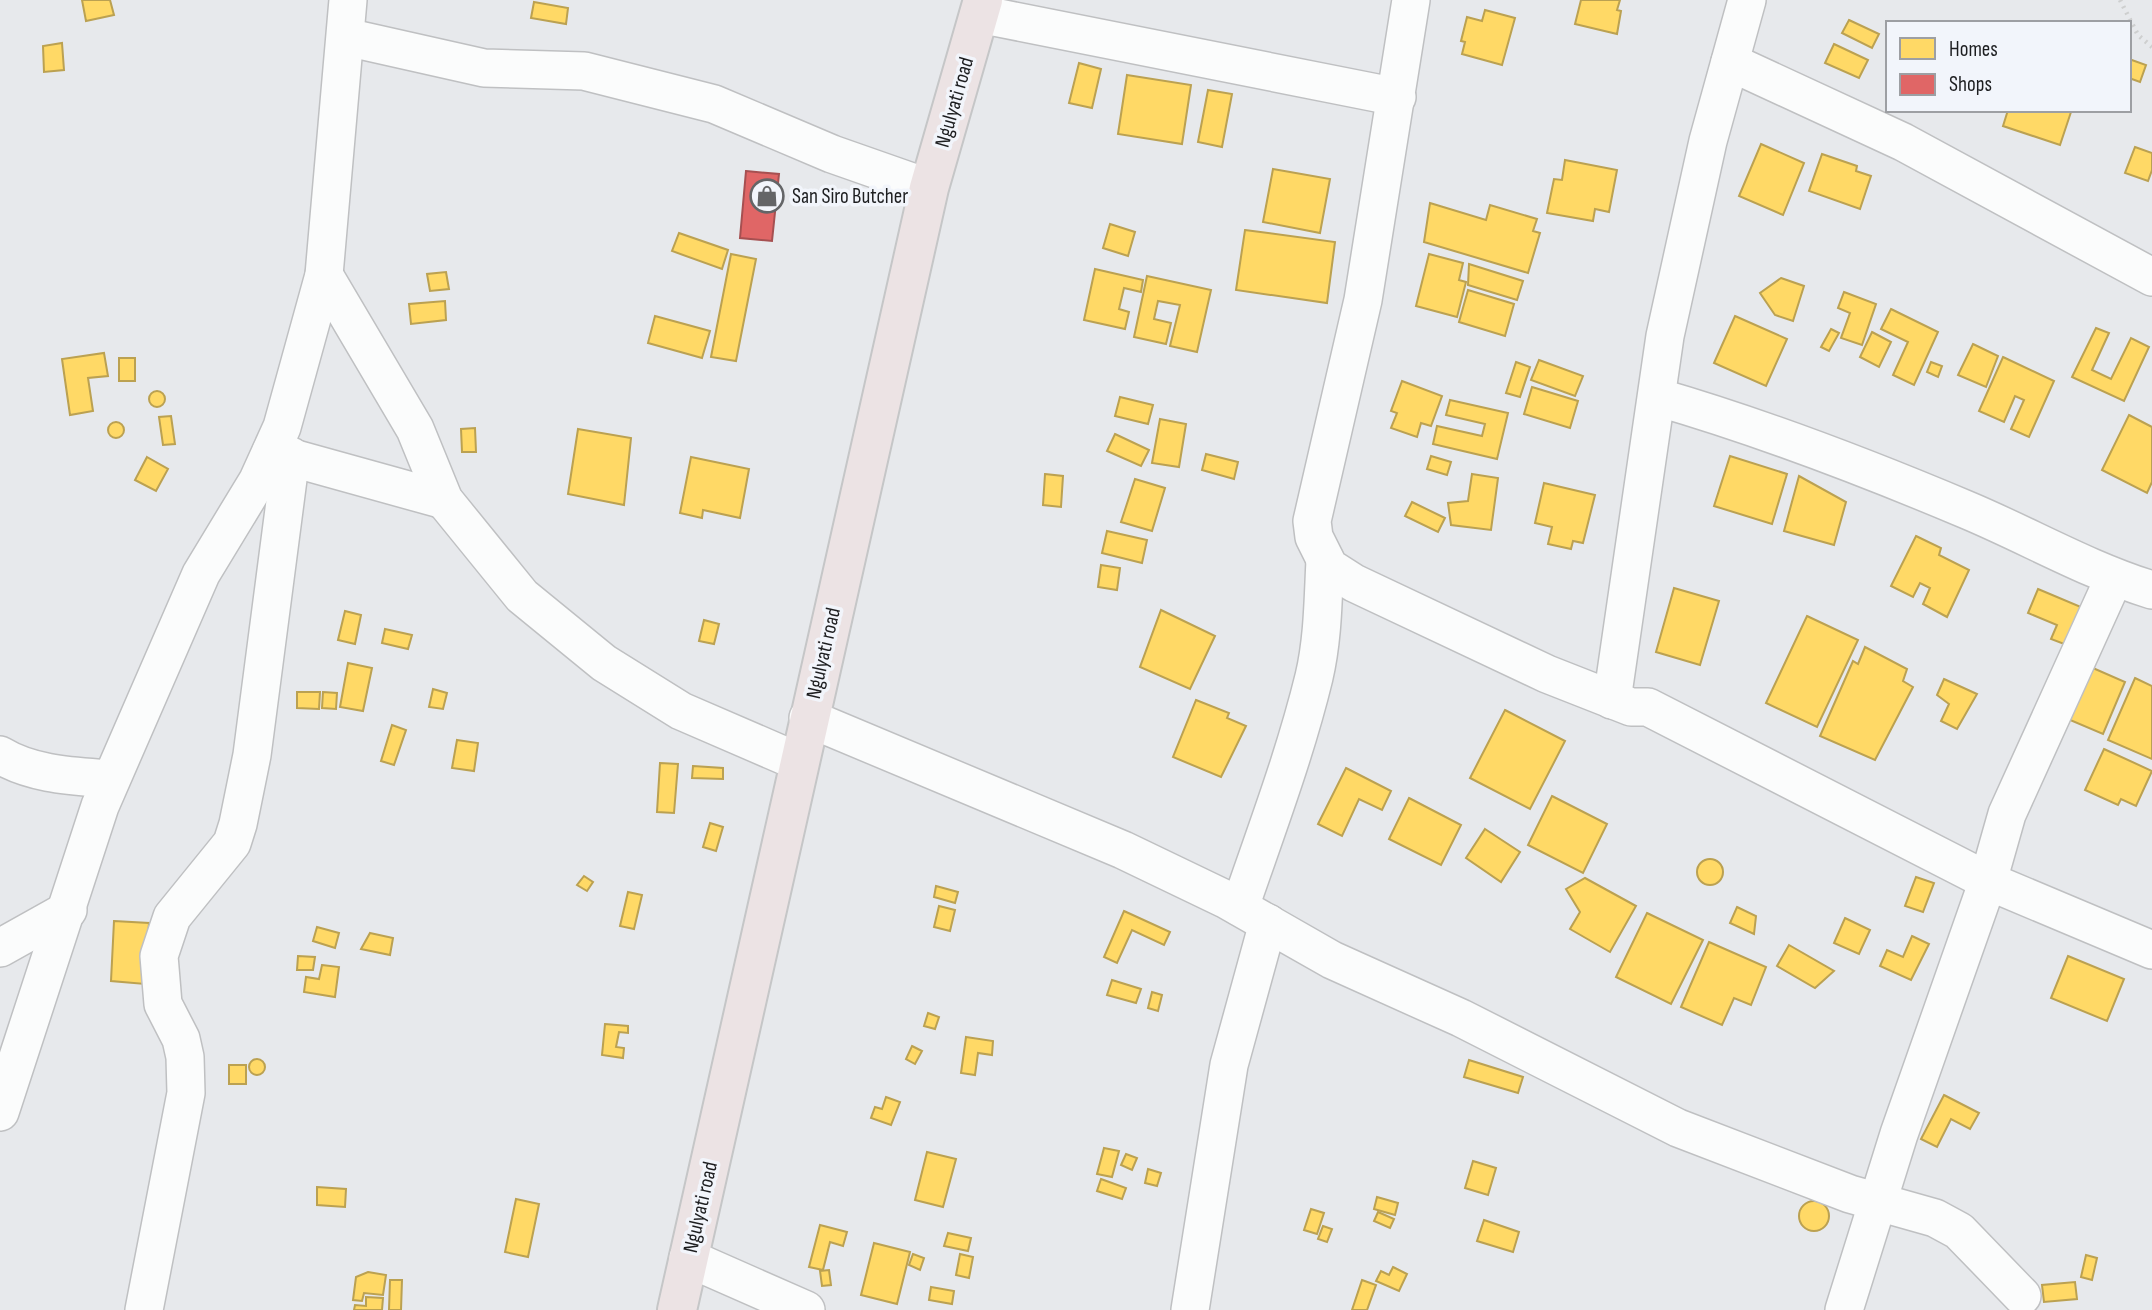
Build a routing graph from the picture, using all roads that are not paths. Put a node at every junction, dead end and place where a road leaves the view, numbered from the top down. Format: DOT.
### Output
graph roads {
  1 [pos="348,0"];
  2 [pos="1410,0"];
  3 [pos="1747,0"];
  4 [pos="981,7"];
  5 [pos="346,37"];
  6 [pos="1730,62"];
  7 [pos="1397,97"];
  8 [pos="929,188"];
  9 [pos="324,275"];
  10 [pos="2152,277"];
  11 [pos="1657,397"];
  12 [pos="281,454"];
  13 [pos="444,500"];
  14 [pos="1325,560"];
  15 [pos="2114,579"];
  16 [pos="2152,590"];
  17 [pos="1612,700"];
  18 [pos="808,718"];
  19 [pos="0,755"];
  20 [pos="799,762"];
  21 [pos="111,779"];
  22 [pos="1988,881"];
  23 [pos="68,910"];
  24 [pos="1254,915"];
  25 [pos="6,938"];
  26 [pos="2152,950"];
  27 [pos="0,1112"];
  28 [pos="1879,1200"];
  29 [pos="688,1258"];
  30 [pos="2022,1296"];
  31 [pos="144,1310"];
  32 [pos="677,1310"];
  33 [pos="806,1310"];
  34 [pos="1190,1310"];
  35 [pos="1844,1310"];
  1 -- 5 [label="street"];
  2 -- 7 [label="street"];
  3 -- 6 [label="street"];
  4 -- 7 [label="street"];
  4 -- 8 [label="main road, Ngulyati road"];
  5 -- 8 [label="street"];
  5 -- 9 [label="street"];
  6 -- 10 [label="street"];
  6 -- 11 [label="street"];
  7 -- 14 [label="street"];
  8 -- 18 [label="main road, Ngulyati road"];
  9 -- 12 [label="street"];
  9 -- 13 [label="street"];
  11 -- 15 [label="street"];
  11 -- 17 [label="street"];
  12 -- 13 [label="street"];
  12 -- 21 [label="street"];
  12 -- 31 [label="street"];
  13 -- 20 [label="street"];
  14 -- 17 [label="street"];
  14 -- 24 [label="street"];
  15 -- 16 [label="street"];
  15 -- 22 [label="street"];
  17 -- 22 [label="street"];
  18 -- 20 [label="main road, Ngulyati road"];
  18 -- 24 [label="street"];
  19 -- 21 [label="street"];
  20 -- 29 [label="main road, Ngulyati road"];
  21 -- 23 [label="street"];
  22 -- 26 [label="street"];
  22 -- 28 [label="street"];
  23 -- 25 [label="street"];
  23 -- 27 [label="street"];
  24 -- 28 [label="street"];
  24 -- 34 [label="street"];
  28 -- 30 [label="street"];
  28 -- 35 [label="street"];
  29 -- 32 [label="main road, Ngulyati road"];
  29 -- 33 [label="street"];
}
